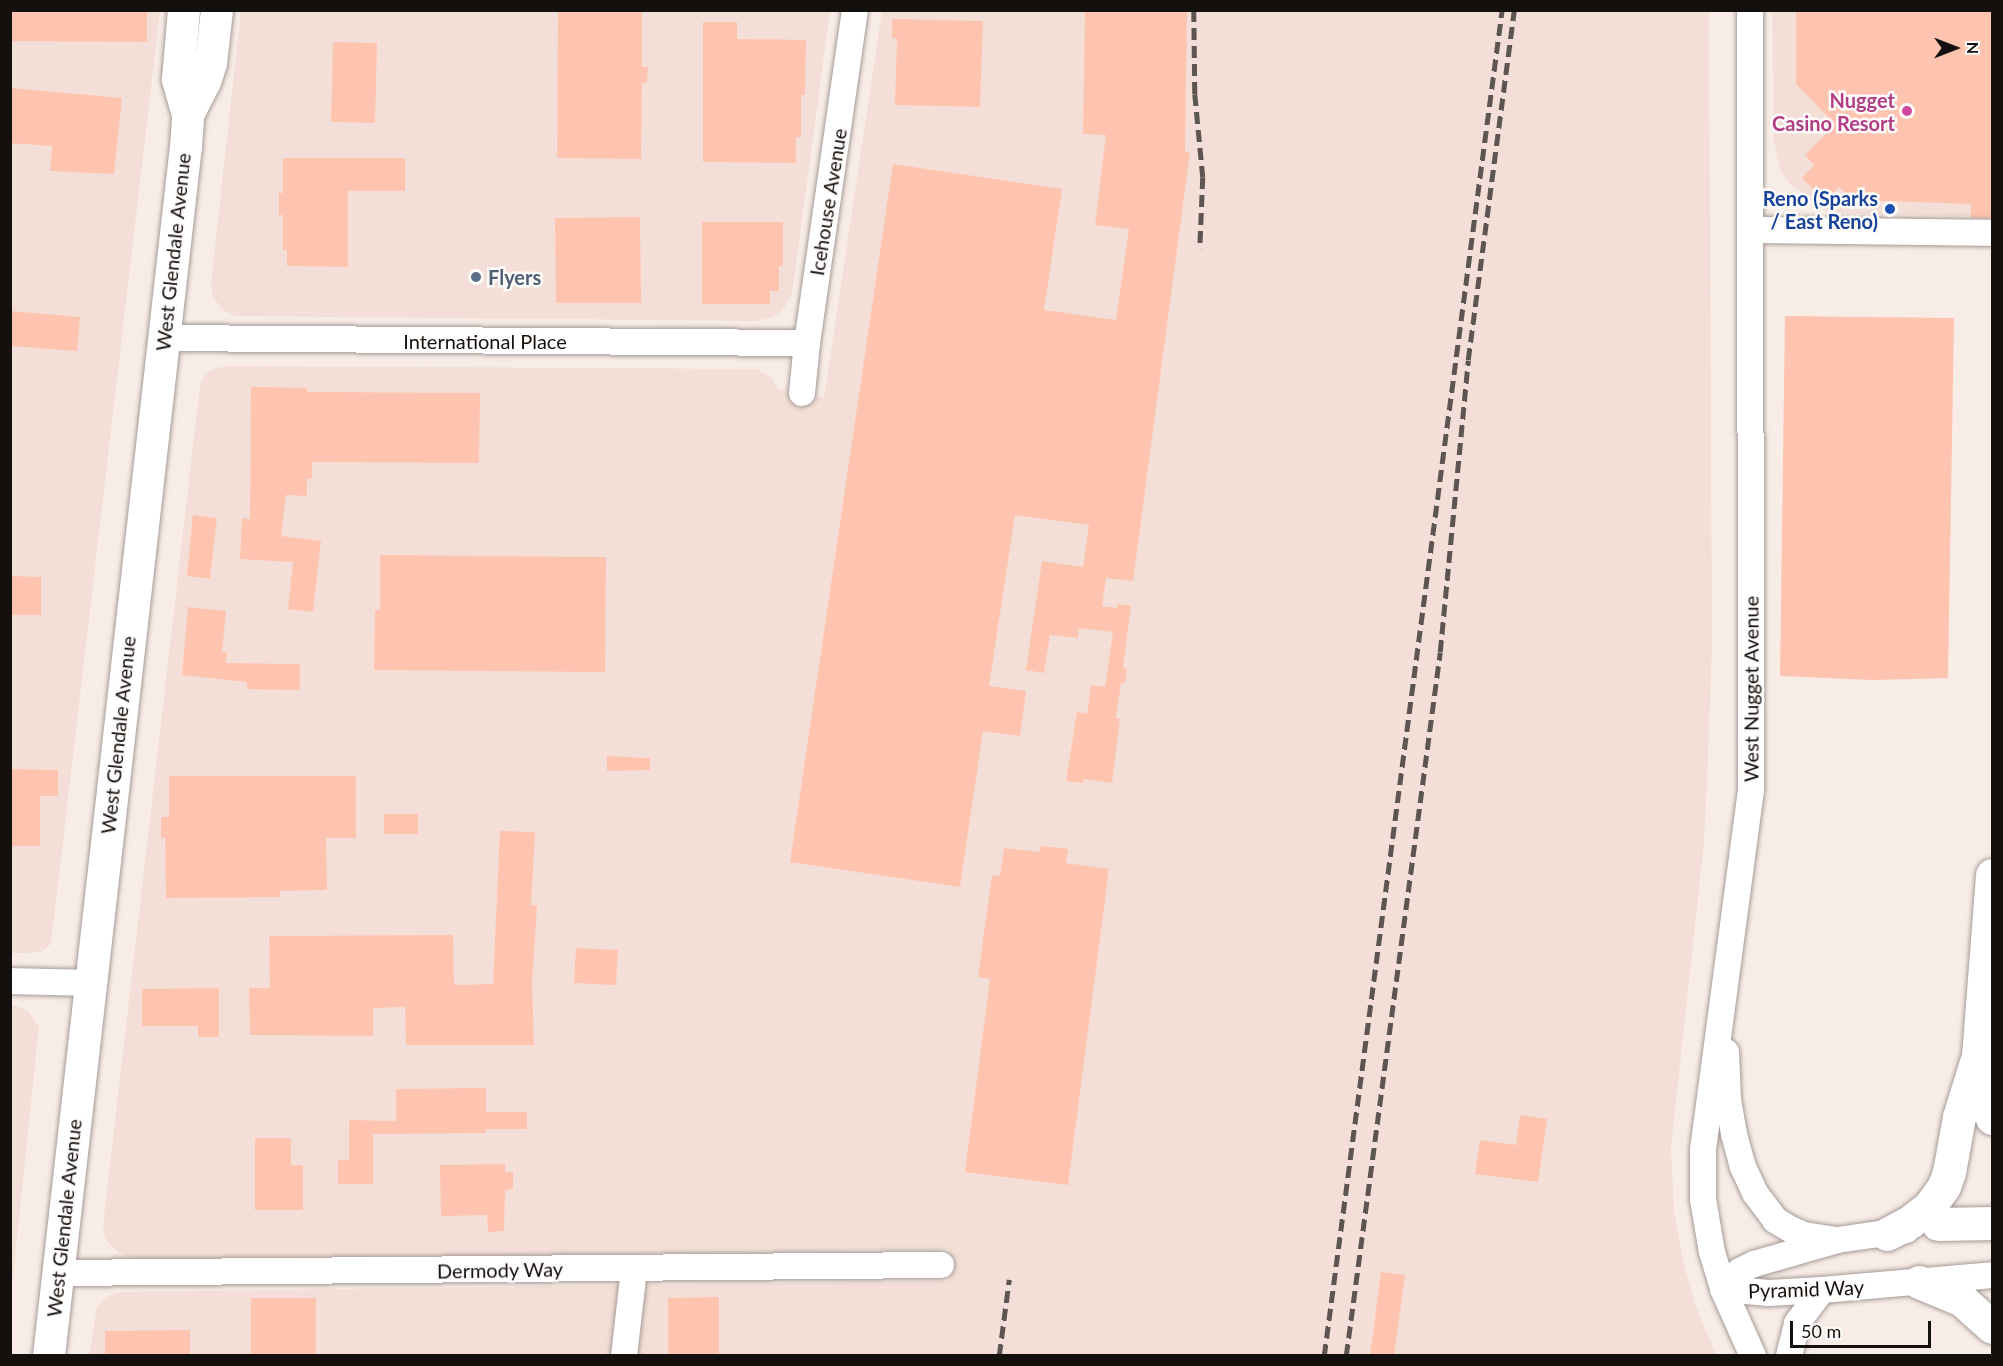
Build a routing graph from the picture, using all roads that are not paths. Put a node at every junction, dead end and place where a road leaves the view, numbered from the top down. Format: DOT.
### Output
graph roads {
  1 [pos="184,10"];
  2 [pos="217,10"];
  3 [pos="855,10"];
  4 [pos="1750,10"];
  5 [pos="188,115"];
  6 [pos="1752,230"];
  7 [pos="1992,232"];
  8 [pos="164,338"];
  9 [pos="807,344"];
  10 [pos="802,393"];
  11 [pos="1992,875"];
  12 [pos="10,981"];
  13 [pos="90,983"];
  14 [pos="1724,992"];
  15 [pos="1978,1055"];
  16 [pos="1992,1118"];
  17 [pos="1992,1221"];
  18 [pos="1938,1224"];
  19 [pos="1887,1234"];
  20 [pos="1837,1240"];
  21 [pos="941,1265"];
  22 [pos="634,1269"];
  23 [pos="58,1273"];
  24 [pos="1992,1275"];
  25 [pos="1919,1282"];
  26 [pos="1723,1289"];
  27 [pos="1822,1290"];
  28 [pos="1992,1327"];
  29 [pos="49,1356"];
  30 [pos="624,1356"];
  31 [pos="1752,1356"];
  32 [pos="1789,1356"];
  1 -- 5 [label="main road, West Glendale Avenue"];
  2 -- 5 [label="main road, West Glendale Avenue"];
  3 -- 9 [label="street, Icehouse Avenue"];
  4 -- 6 [label="street, West Nugget Avenue"];
  5 -- 8 [label="main road, West Glendale Avenue"];
  6 -- 7 [label="street"];
  6 -- 14 [label="street, West Nugget Avenue"];
  8 -- 9 [label="street, International Place"];
  8 -- 13 [label="main road, West Glendale Avenue"];
  9 -- 10 [label="street, Icehouse Avenue"];
  11 -- 15 [label="highway"];
  12 -- 13 [label="street"];
  13 -- 23 [label="main road, West Glendale Avenue"];
  14 -- 20 [label="street"];
  14 -- 26 [label="street, West Nugget Avenue"];
  15 -- 16 [label="highway"];
  15 -- 19 [label="highway"];
  17 -- 18 [label="highway"];
  18 -- 19 [label="street, Pyramid Way"];
  19 -- 20 [label="street, Pyramid Way"];
  20 -- 26 [label="street, Pyramid Way"];
  21 -- 22 [label="street, Dermody Way"];
  22 -- 23 [label="street, Dermody Way"];
  22 -- 30 [label="street"];
  23 -- 29 [label="main road, West Glendale Avenue"];
  24 -- 25 [label="street, Pyramid Way"];
  25 -- 27 [label="street, Pyramid Way"];
  25 -- 28 [label="highway"];
  26 -- 27 [label="street, Pyramid Way"];
  26 -- 31 [label="street, West Nugget Avenue"];
  27 -- 32 [label="street"];
}
